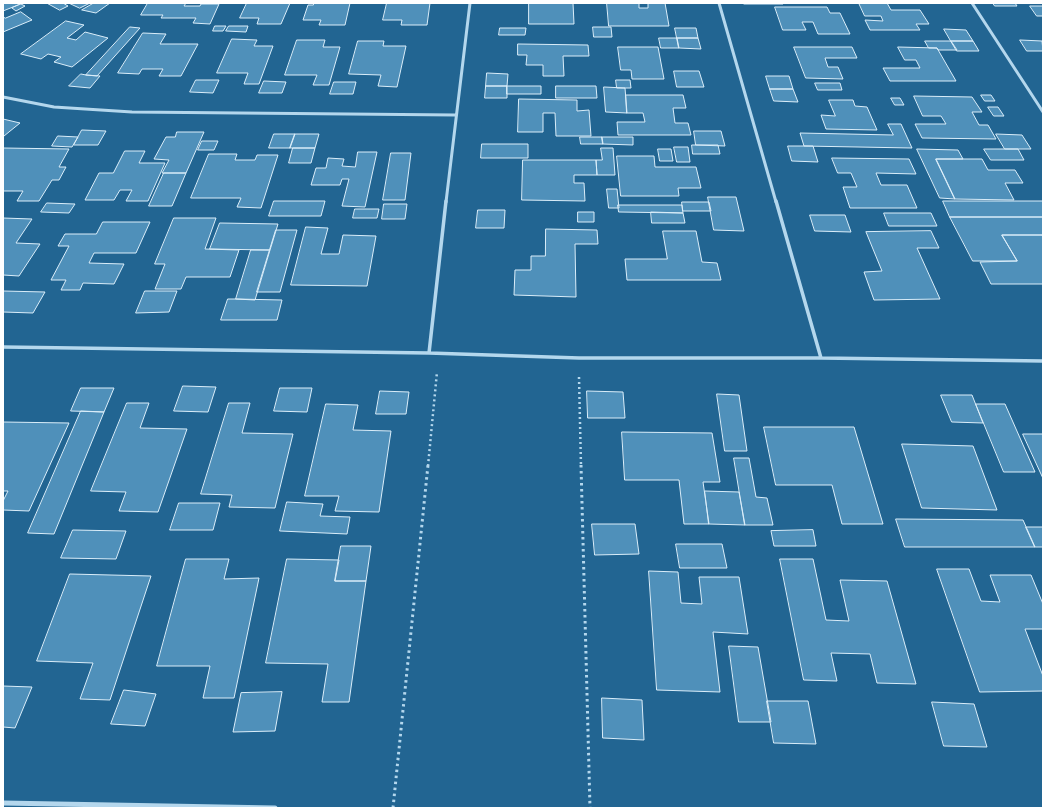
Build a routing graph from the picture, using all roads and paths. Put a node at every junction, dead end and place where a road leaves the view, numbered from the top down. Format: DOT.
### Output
graph roads {
  1 [pos="470,3"];
  2 [pos="719,3"];
  3 [pos="972,3"];
  4 [pos="3,97"];
  5 [pos="1043,112"];
  6 [pos="455,116"];
  7 [pos="3,347"];
  8 [pos="429,353"];
  9 [pos="438,354"];
  10 [pos="579,358"];
  11 [pos="821,358"];
  12 [pos="1043,361"];
  13 [pos="3,803"];
  14 [pos="275,808"];
  15 [pos="393,808"];
  16 [pos="590,808"];
  1 -- 6 [label="street"];
  2 -- 11 [label="street"];
  3 -- 5 [label="street"];
  4 -- 6 [label="street"];
  6 -- 8 [label="street"];
  7 -- 8 [label="street"];
  8 -- 9 [label="street"];
  9 -- 10 [label="street"];
  9 -- 15 [label="path"];
  10 -- 11 [label="street"];
  10 -- 16 [label="path"];
  11 -- 12 [label="street"];
  13 -- 14 [label="street"];
}
